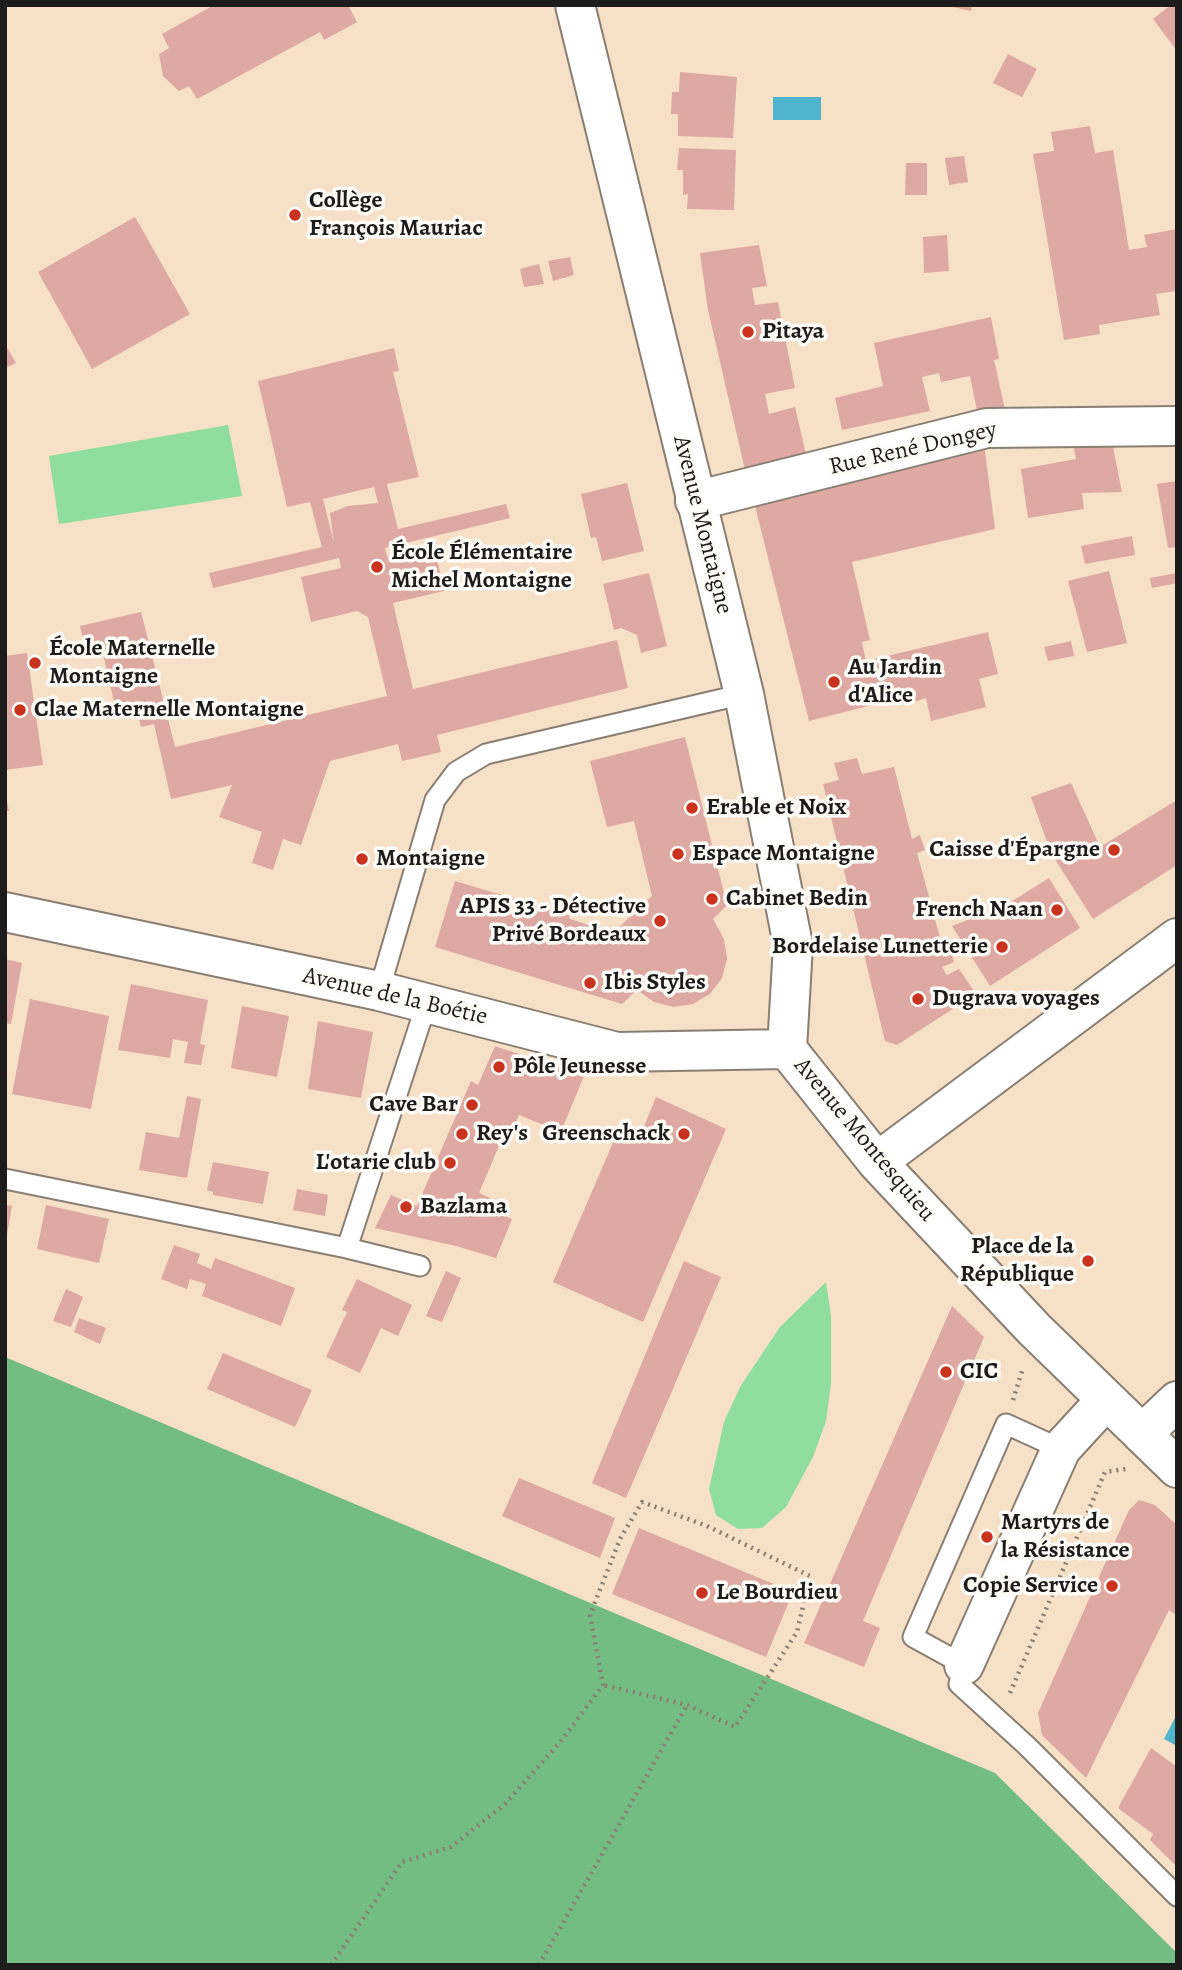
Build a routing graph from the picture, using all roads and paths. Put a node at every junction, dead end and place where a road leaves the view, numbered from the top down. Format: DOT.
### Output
graph roads {
  1 [pos="575,5"];
  2 [pos="1177,426"];
  3 [pos="695,501"];
  4 [pos="744,694"];
  5 [pos="5,912"];
  6 [pos="1177,938"];
  7 [pos="379,991"];
  8 [pos="428,1002"];
  9 [pos="787,1049"];
  10 [pos="877,1162"];
  11 [pos="5,1179"];
  12 [pos="347,1248"];
  13 [pos="420,1266"];
  14 [pos="1034,1329"];
  15 [pos="1106,1400"];
  16 [pos="1177,1401"];
  17 [pos="1006,1424"];
  18 [pos="1060,1449"];
  19 [pos="1158,1449"];
  20 [pos="964,1665"];
  21 [pos="603,1685"];
  22 [pos="687,1705"];
  23 [pos="999,1720"];
  24 [pos="1177,1896"];
  25 [pos="331,1965"];
  26 [pos="539,1965"];
  1 -- 3 [label="main road, Avenue Montaigne"];
  2 -- 3 [label="main road, Rue René Dongey"];
  3 -- 4 [label="main road, Avenue Montaigne"];
  4 -- 7 [label="lane"];
  4 -- 9 [label="main road, Avenue Montaigne"];
  5 -- 7 [label="main road, Avenue de la Boétie"];
  6 -- 10 [label="main road"];
  7 -- 8 [label="main road, Avenue de la Boétie"];
  8 -- 9 [label="main road, Avenue de la Boétie"];
  8 -- 12 [label="lane"];
  9 -- 10 [label="main road, Avenue Montesquieu"];
  10 -- 14 [label="main road, Avenue Montesquieu"];
  11 -- 12 [label="lane"];
  12 -- 13 [label="lane"];
  14 -- 15 [label="main road, Avenue Montesquieu"];
  14 -- 17 [label="path"];
  15 -- 18 [label="main road"];
  15 -- 19 [label="main road, Avenue Montesquieu"];
  16 -- 19 [label="main road"];
  17 -- 18 [label="lane"];
  17 -- 20 [label="lane"];
  18 -- 20 [label="main road"];
  19 -- 23 [label="path"];
  20 -- 23 [label="lane"];
  21 -- 22 [label="path"];
  21 -- 22 [label="path"];
  21 -- 25 [label="path"];
  22 -- 26 [label="path"];
  23 -- 24 [label="lane"];
}
